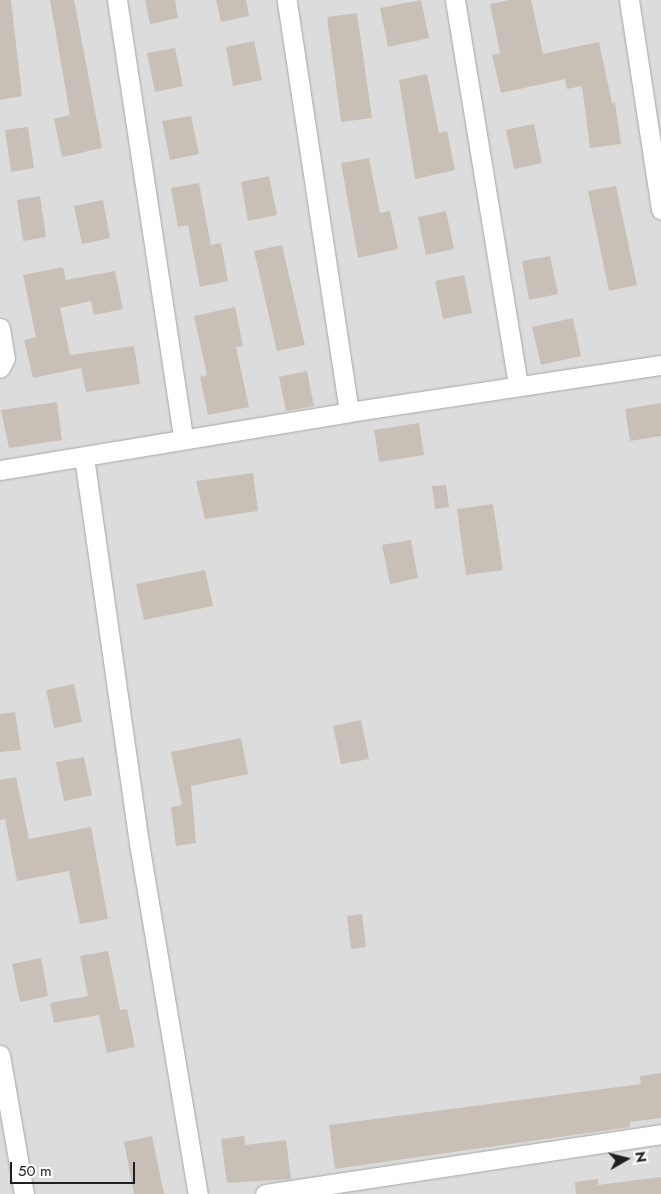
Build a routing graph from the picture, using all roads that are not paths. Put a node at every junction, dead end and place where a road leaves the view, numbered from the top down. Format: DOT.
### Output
graph roads {
  1 [pos="118,0"];
  2 [pos="287,0"];
  3 [pos="455,0"];
  4 [pos="629,0"];
  5 [pos="661,210"];
  6 [pos="0,328"];
  7 [pos="661,365"];
  8 [pos="0,368"];
  9 [pos="518,386"];
  10 [pos="349,412"];
  11 [pos="183,437"];
  12 [pos="84,457"];
  13 [pos="0,470"];
  14 [pos="0,1055"];
  15 [pos="661,1134"];
  16 [pos="24,1194"];
  17 [pos="198,1194"];
  18 [pos="265,1194"];
  1 -- 11 [label="street"];
  2 -- 10 [label="street"];
  3 -- 9 [label="street"];
  4 -- 5 [label="street"];
  6 -- 8 [label="street"];
  7 -- 9 [label="street"];
  9 -- 10 [label="street"];
  10 -- 11 [label="street"];
  11 -- 12 [label="street"];
  12 -- 13 [label="street"];
  12 -- 17 [label="street"];
  14 -- 16 [label="street"];
  15 -- 18 [label="street"];
}
